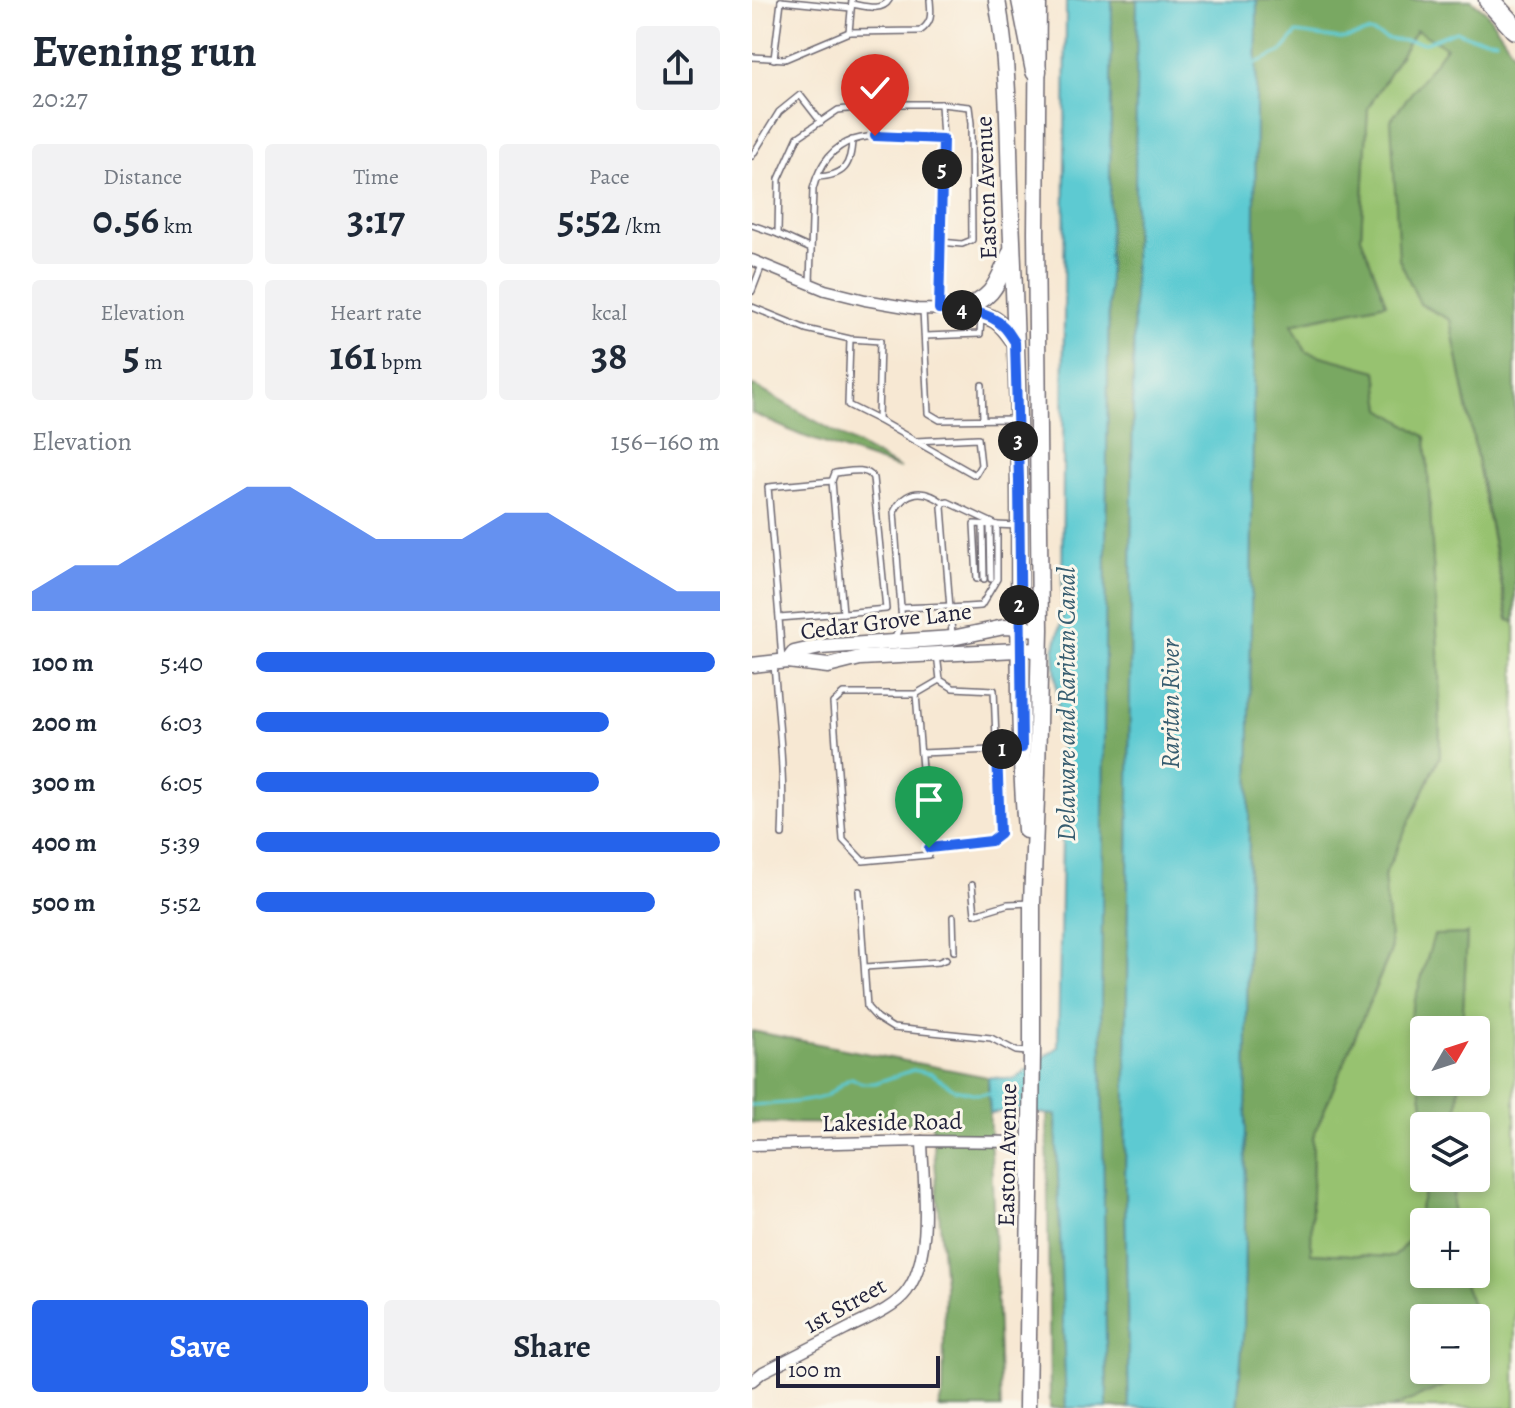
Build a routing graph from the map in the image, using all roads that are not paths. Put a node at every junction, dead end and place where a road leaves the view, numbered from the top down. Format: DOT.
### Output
graph roads {
  1 [pos="781,0"];
  2 [pos="889,0"];
  3 [pos="930,0"];
  4 [pos="997,0"];
  5 [pos="1022,0"];
  6 [pos="1038,0"];
  7 [pos="1489,0"];
  8 [pos="852,4"];
  9 [pos="1515,29"];
  10 [pos="849,32"];
  11 [pos="752,57"];
  12 [pos="774,59"];
  13 [pos="1036,71"];
  14 [pos="941,104"];
  15 [pos="821,122"];
  16 [pos="943,139"];
  17 [pos="852,140"];
  18 [pos="752,156"];
  19 [pos="817,177"];
  20 [pos="752,225"];
  21 [pos="778,234"];
  22 [pos="941,242"];
  23 [pos="1012,248"];
  24 [pos="811,249"];
  25 [pos="757,262"];
  26 [pos="810,284"];
  27 [pos="752,291"];
  28 [pos="752,307"];
  29 [pos="923,309"];
  30 [pos="939,309"];
  31 [pos="961,310"];
  32 [pos="982,315"];
  33 [pos="925,336"];
  34 [pos="850,339"];
  35 [pos="1015,342"];
  36 [pos="982,385"];
  37 [pos="983,419"];
  38 [pos="1017,419"];
  39 [pos="878,420"];
  40 [pos="915,441"];
  41 [pos="832,481"];
  42 [pos="944,503"];
  43 [pos="990,525"];
  44 [pos="1019,526"];
  45 [pos="985,579"];
  46 [pos="1019,579"];
  47 [pos="950,607"];
  48 [pos="901,608"];
  49 [pos="843,613"];
  50 [pos="779,618"];
  51 [pos="1019,629"];
  52 [pos="1040,629"];
  53 [pos="952,638"];
  54 [pos="893,642"];
  55 [pos="1020,649"];
  56 [pos="1038,649"];
  57 [pos="937,653"];
  58 [pos="782,662"];
  59 [pos="752,665"];
  60 [pos="940,680"];
  61 [pos="916,694"];
  62 [pos="1022,748"];
  63 [pos="997,750"];
  64 [pos="921,753"];
  65 [pos="782,835"];
  66 [pos="929,848"];
  67 [pos="972,885"];
  68 [pos="859,891"];
  69 [pos="1032,903"];
  70 [pos="953,917"];
  71 [pos="954,951"];
  72 [pos="946,959"];
  73 [pos="865,967"];
  74 [pos="1032,1053"];
  75 [pos="922,1141"];
  76 [pos="1032,1142"];
  77 [pos="752,1145"];
  78 [pos="752,1381"];
  79 [pos="1027,1408"];
  1 -- 8 [label="lane"];
  1 -- 12 [label="lane"];
  2 -- 8 [label="lane"];
  3 -- 10 [label="lane"];
  4 -- 23 [label="main road, Easton Avenue"];
  5 -- 13 [label="highway"];
  6 -- 13 [label="main road, Easton Avenue"];
  7 -- 9 [label="highway"];
  8 -- 10 [label="lane"];
  10 -- 12 [label="lane"];
  11 -- 12 [label="lane"];
  13 -- 52 [label="main road, Easton Avenue"];
  14 -- 15 [label="lane"];
  14 -- 16 [label="lane"];
  14 -- 22 [label="lane"];
  15 -- 18 [label="lane"];
  15 -- 21 [label="lane"];
  16 -- 17 [label="lane"];
  16 -- 22 [label="lane"];
  17 -- 19 [label="lane"];
  17 -- 19 [label="lane"];
  19 -- 24 [label="lane"];
  20 -- 21 [label="lane"];
  21 -- 24 [label="lane"];
  22 -- 30 [label="lane"];
  23 -- 31 [label="main road"];
  23 -- 35 [label="main road, Easton Avenue"];
  24 -- 26 [label="lane"];
  25 -- 26 [label="street"];
  25 -- 27 [label="lane"];
  26 -- 29 [label="street"];
  28 -- 34 [label="lane"];
  29 -- 30 [label="street"];
  29 -- 33 [label="lane"];
  30 -- 31 [label="street"];
  31 -- 32 [label="main road"];
  32 -- 33 [label="lane"];
  32 -- 35 [label="main road"];
  33 -- 37 [label="lane"];
  34 -- 39 [label="lane"];
  34 -- 39 [label="lane"];
  35 -- 38 [label="main road, Easton Avenue"];
  36 -- 37 [label="lane"];
  37 -- 38 [label="lane"];
  38 -- 44 [label="main road, Easton Avenue"];
  39 -- 40 [label="lane"];
  40 -- 40 [label="lane"];
  41 -- 49 [label="lane"];
  41 -- 49 [label="lane"];
  41 -- 50 [label="lane"];
  42 -- 43 [label="lane"];
  42 -- 47 [label="lane"];
  42 -- 48 [label="lane"];
  43 -- 44 [label="lane"];
  43 -- 45 [label="lane"];
  43 -- 45 [label="lane"];
  44 -- 46 [label="main road, Easton Avenue"];
  45 -- 46 [label="lane"];
  45 -- 47 [label="lane"];
  46 -- 51 [label="main road, Easton Avenue"];
  47 -- 48 [label="lane"];
  47 -- 53 [label="lane"];
  48 -- 54 [label="lane"];
  49 -- 50 [label="lane"];
  50 -- 58 [label="lane"];
  51 -- 52 [label="main road, Cedar Grove Lane"];
  51 -- 53 [label="main road, Cedar Grove Lane"];
  51 -- 55 [label="main road, Easton Avenue"];
  52 -- 56 [label="main road, Easton Avenue"];
  53 -- 54 [label="main road, Cedar Grove Lane"];
  54 -- 58 [label="main road, Cedar Grove Lane"];
  55 -- 56 [label="main road, Cedar Grove Lane"];
  55 -- 57 [label="main road, Cedar Grove Lane"];
  55 -- 62 [label="main road, Easton Avenue"];
  56 -- 69 [label="main road, Easton Avenue"];
  57 -- 58 [label="main road, Cedar Grove Lane"];
  57 -- 60 [label="lane"];
  58 -- 59 [label="main road, Cedar Grove Lane"];
  58 -- 65 [label="lane"];
  60 -- 61 [label="lane"];
  60 -- 63 [label="lane"];
  61 -- 64 [label="lane"];
  61 -- 66 [label="lane"];
  62 -- 63 [label="lane"];
  62 -- 69 [label="main road, Easton Avenue"];
  63 -- 64 [label="lane"];
  63 -- 66 [label="lane"];
  64 -- 66 [label="lane"];
  67 -- 69 [label="lane"];
  68 -- 73 [label="lane"];
  69 -- 74 [label="main road, Easton Avenue"];
  70 -- 71 [label="lane"];
  72 -- 73 [label="lane"];
  73 -- 74 [label="lane"];
  74 -- 76 [label="main road, Easton Avenue"];
  75 -- 76 [label="street, Lakeside Road"];
  75 -- 77 [label="street, Lakeside Road"];
  75 -- 78 [label="street, 1st Street"];
  76 -- 79 [label="main road, Easton Avenue"];
}
